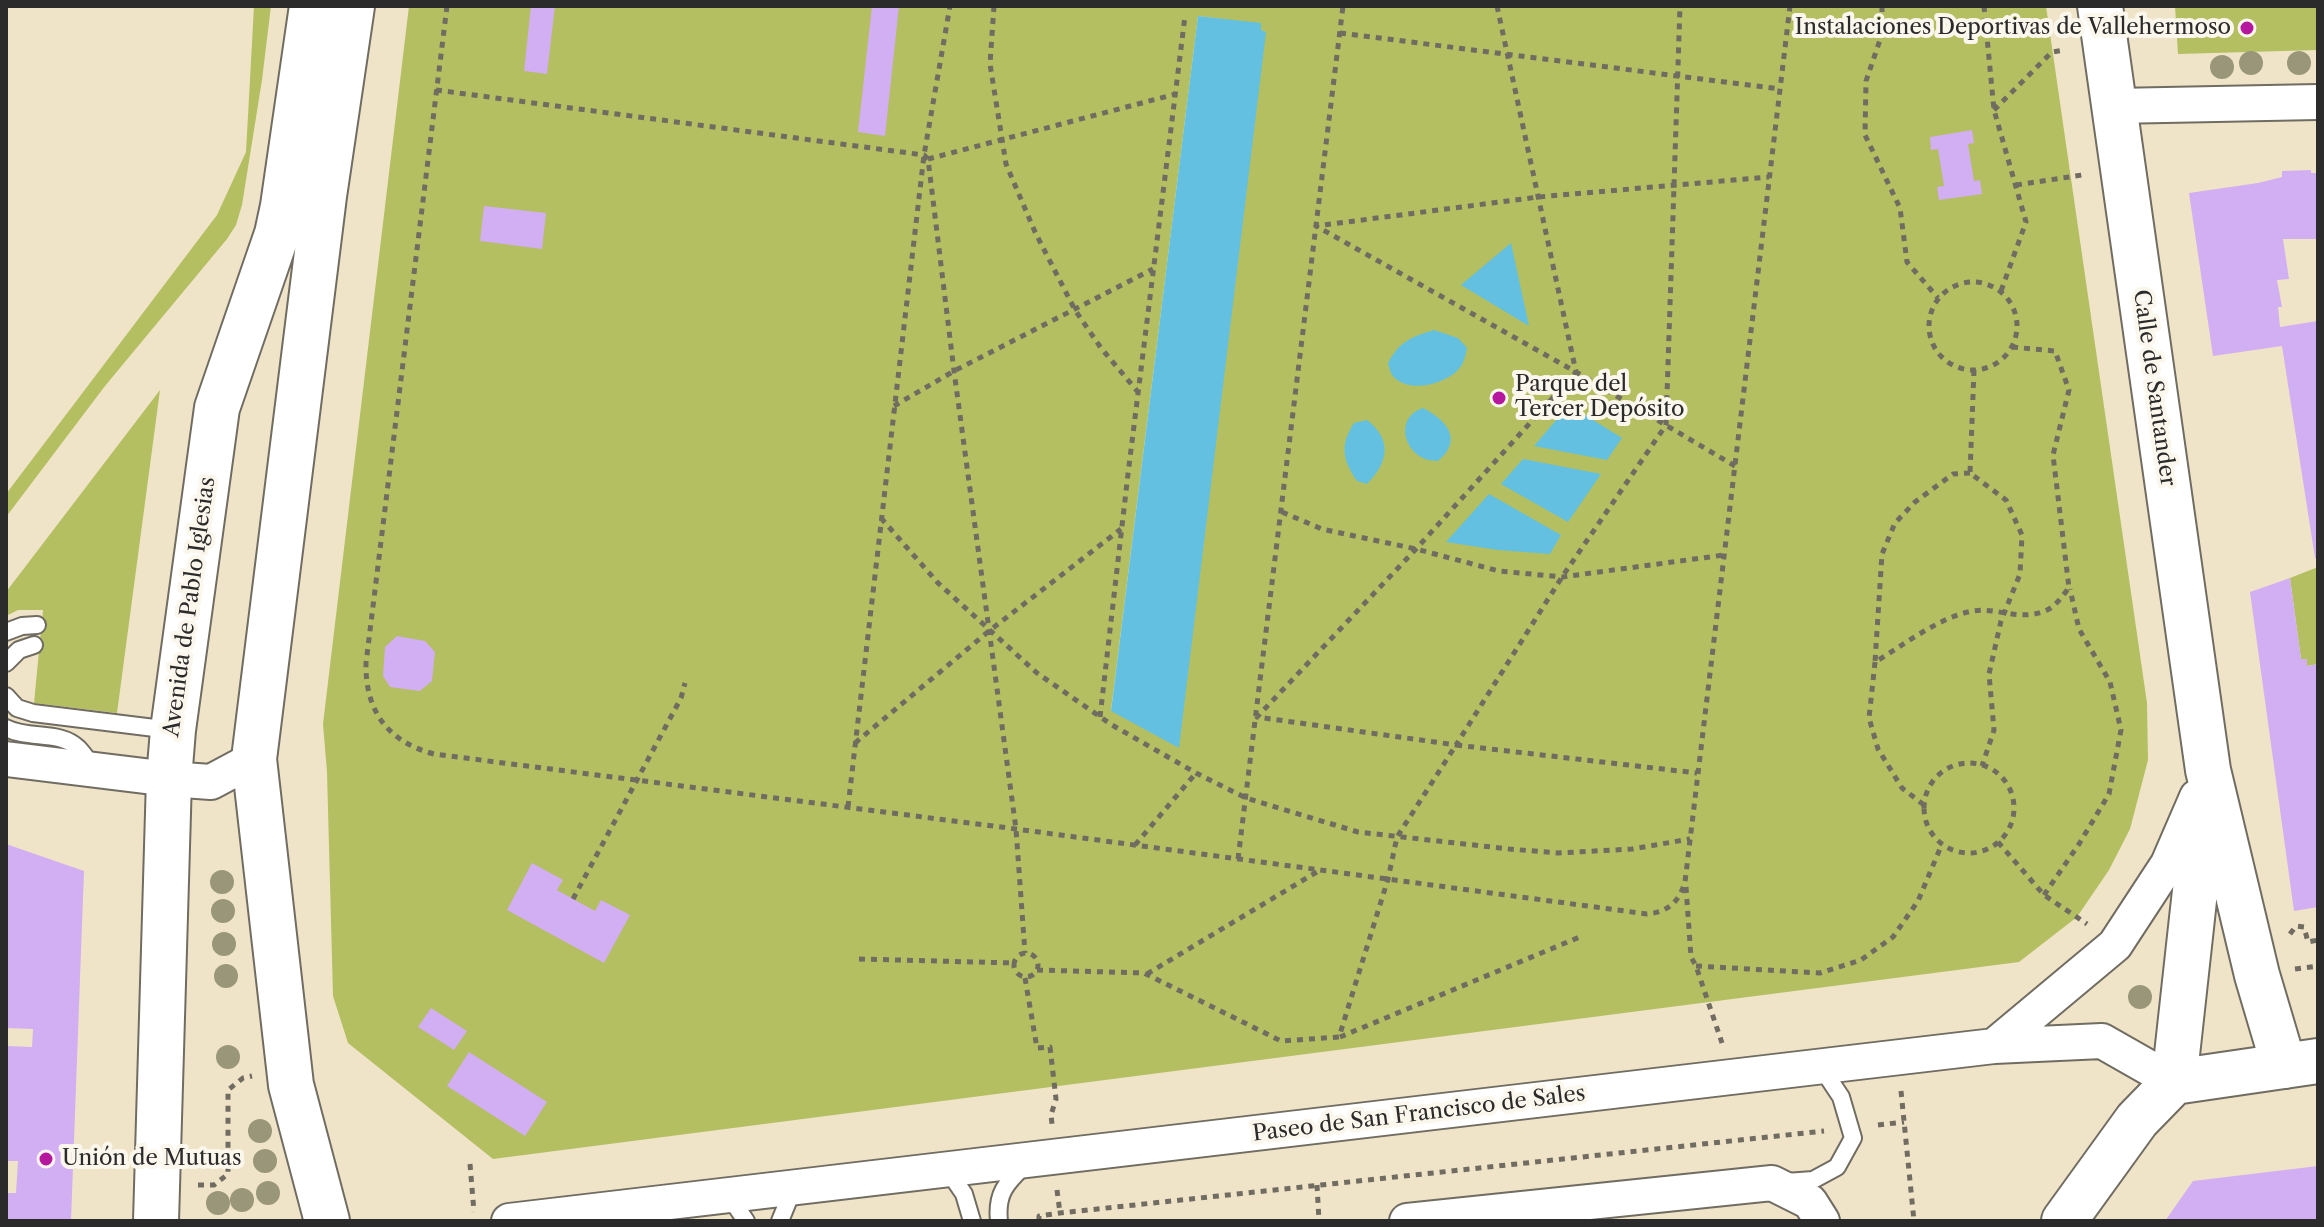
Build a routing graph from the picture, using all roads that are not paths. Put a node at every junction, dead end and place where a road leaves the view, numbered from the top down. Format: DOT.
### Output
graph roads {
  1 [pos="312,6"];
  2 [pos="352,6"];
  3 [pos="2102,25"];
  4 [pos="2318,102"];
  5 [pos="2114,106"];
  6 [pos="37,625"];
  7 [pos="6,632"];
  8 [pos="34,645"];
  9 [pos="6,663"];
  10 [pos="6,696"];
  11 [pos="6,728"];
  12 [pos="173,730"];
  13 [pos="6,759"];
  14 [pos="254,759"];
  15 [pos="95,770"];
  16 [pos="2208,770"];
  17 [pos="169,779"];
  18 [pos="1994,1046"];
  19 [pos="2301,1064"];
  20 [pos="1821,1067"];
  21 [pos="2174,1082"];
  22 [pos="1031,1159"];
  23 [pos="947,1169"];
  24 [pos="1772,1183"];
  25 [pos="794,1187"];
  26 [pos="157,1202"];
  27 [pos="737,1208"];
  28 [pos="327,1221"];
  29 [pos="509,1221"];
  30 [pos="780,1221"];
  31 [pos="972,1221"];
  32 [pos="999,1221"];
  33 [pos="1407,1221"];
  34 [pos="1822,1221"];
  35 [pos="2064,1221"];
  1 -- 12 [label="street, Avenida de Pablo Iglesias"];
  2 -- 14 [label="street"];
  3 -- 5 [label="street, Calle de Santander"];
  4 -- 5 [label="street"];
  5 -- 16 [label="street, Calle de Santander"];
  6 -- 7 [label="lane"];
  8 -- 9 [label="lane"];
  10 -- 12 [label="lane"];
  11 -- 15 [label="lane"];
  12 -- 17 [label="street, Avenida de Pablo Iglesias"];
  13 -- 15 [label="street"];
  14 -- 17 [label="street"];
  14 -- 28 [label="street"];
  15 -- 17 [label="street"];
  16 -- 18 [label="street"];
  16 -- 19 [label="street, Calle de Santander"];
  16 -- 21 [label="street, Calle de Santander"];
  17 -- 26 [label="street, Avenida de Pablo Iglesias"];
  18 -- 20 [label="street, Paseo de San Francisco de Sales"];
  18 -- 21 [label="street, Paseo de San Francisco de Sales"];
  19 -- 21 [label="street"];
  20 -- 22 [label="street, Paseo de San Francisco de Sales"];
  20 -- 24 [label="lane"];
  21 -- 35 [label="street"];
  22 -- 23 [label="street, Paseo de San Francisco de Sales"];
  22 -- 32 [label="lane"];
  23 -- 25 [label="street, Paseo de San Francisco de Sales"];
  23 -- 31 [label="lane"];
  24 -- 33 [label="street"];
  24 -- 34 [label="street"];
  25 -- 27 [label="street, Paseo de San Francisco de Sales"];
  25 -- 30 [label="lane"];
  27 -- 29 [label="street, Paseo de San Francisco de Sales"];
}
